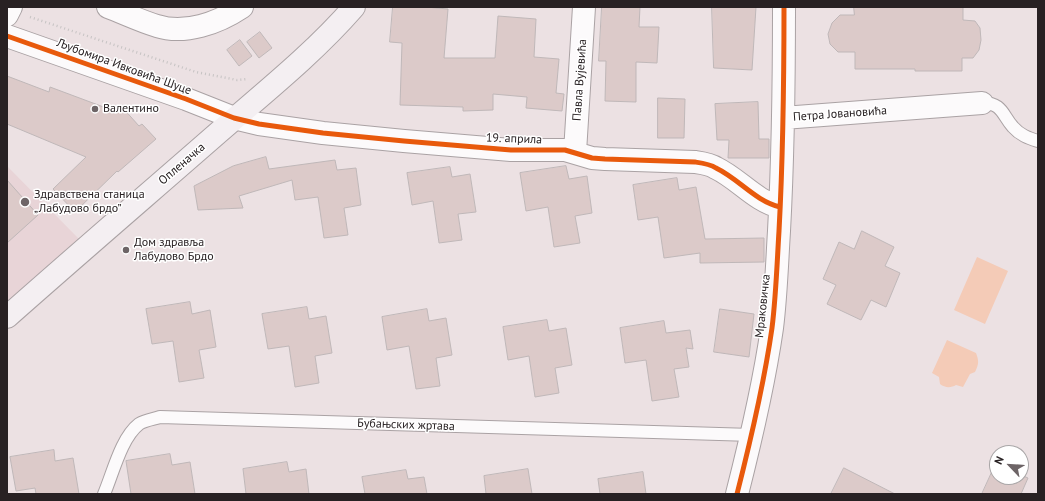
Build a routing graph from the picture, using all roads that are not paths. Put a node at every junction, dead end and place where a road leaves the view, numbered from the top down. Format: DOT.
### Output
graph roads {
  1 [pos="108,7"];
  2 [pos="242,7"];
  3 [pos="354,7"];
  4 [pos="584,7"];
  5 [pos="784,7"];
  6 [pos="7,36"];
  7 [pos="982,104"];
  8 [pos="234,118"];
  9 [pos="783,118"];
  10 [pos="1038,141"];
  11 [pos="575,152"];
  12 [pos="780,207"];
  13 [pos="7,317"];
  14 [pos="752,435"];
  15 [pos="104,494"];
  16 [pos="737,494"];
  1 -- 2 [label="street"];
  3 -- 8 [label="street, Опленачка"];
  4 -- 11 [label="street, Павла Вујевића"];
  5 -- 9 [label="street, Петра Јовановића"];
  6 -- 8 [label="street, Љубомира Ивковића Шуце"];
  7 -- 9 [label="street, Петра Јовановића"];
  7 -- 10 [label="lane"];
  8 -- 11 [label="street, 19. априла"];
  8 -- 13 [label="street, Опленачка"];
  9 -- 12 [label="street, Мраковичка"];
  11 -- 12 [label="street, 19. априла"];
  12 -- 14 [label="street, Мраковичка"];
  14 -- 15 [label="lane, Бубањских жртава"];
  14 -- 16 [label="street, Мраковичка"];
}
